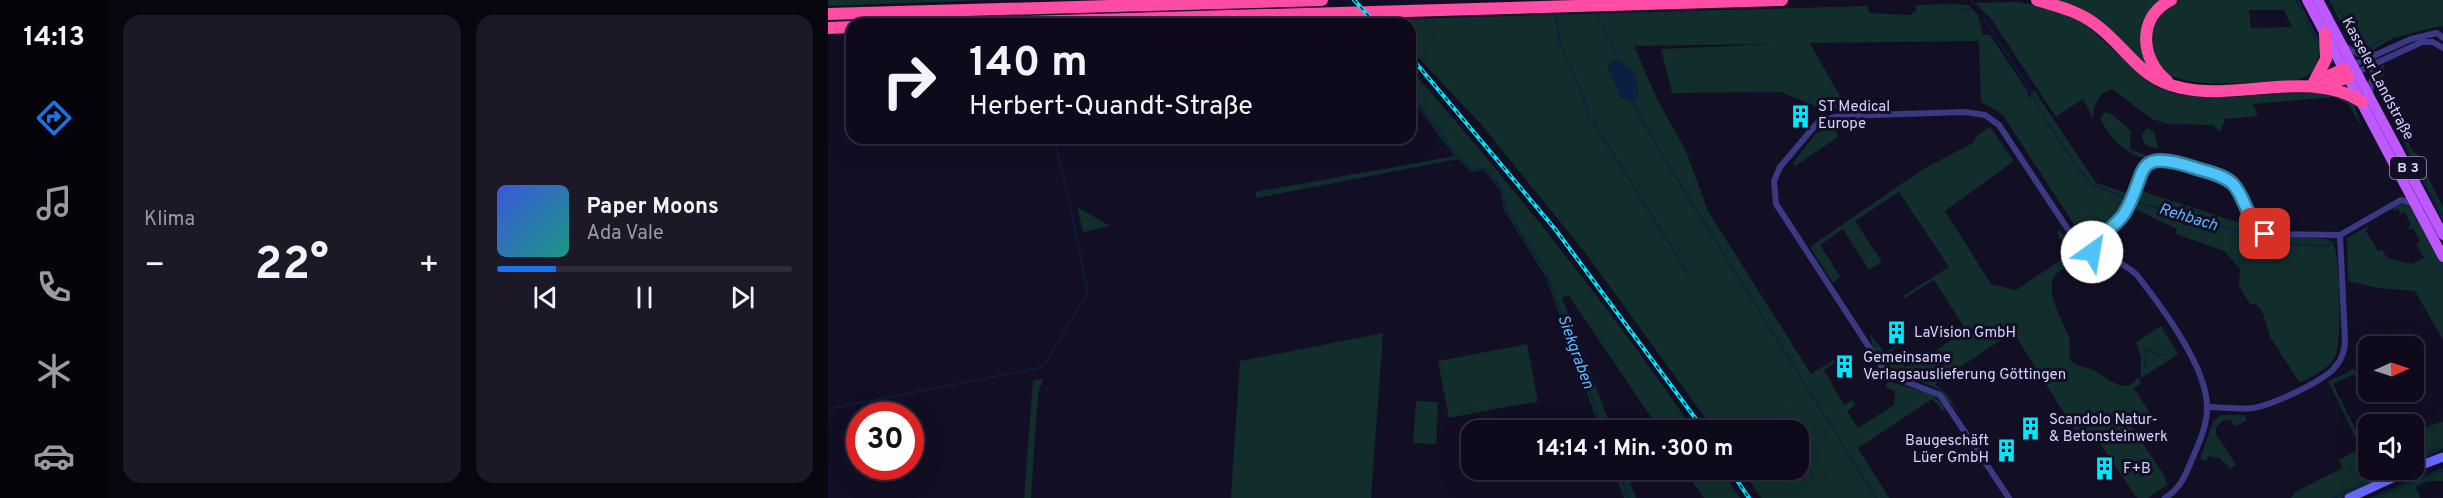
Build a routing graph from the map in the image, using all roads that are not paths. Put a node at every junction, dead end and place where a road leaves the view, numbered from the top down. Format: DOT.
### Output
graph roads {
  1 [pos="1322,0"];
  2 [pos="1782,0"];
  3 [pos="2037,0"];
  4 [pos="2171,0"];
  5 [pos="2307,0"];
  6 [pos="2318,0"];
  7 [pos="828,14"];
  8 [pos="1165,18"];
  9 [pos="846,27"];
  10 [pos="828,28"];
  11 [pos="2325,34"];
  12 [pos="2443,38"];
  13 [pos="2343,46"];
  14 [pos="2443,48"];
  15 [pos="2377,54"];
  16 [pos="2374,64"];
  17 [pos="2351,71"];
  18 [pos="2317,84"];
  19 [pos="2175,87"];
  20 [pos="2366,99"];
  21 [pos="2404,180"];
  22 [pos="2401,200"];
  23 [pos="2416,204"];
  24 [pos="2443,235"];
  25 [pos="2340,236"];
  26 [pos="2087,249"];
  27 [pos="2443,257"];
  28 [pos="2207,407"];
  29 [pos="2443,457"];
  30 [pos="2424,464"];
  31 [pos="2388,480"];
  32 [pos="2170,497"];
  33 [pos="2009,498"];
  34 [pos="2349,498"];
  1 -- 7 [label="highway"];
  2 -- 8 [label="highway"];
  3 -- 19 [label="highway"];
  4 -- 19 [label="highway"];
  5 -- 11 [label="main road, Kasseler Landstraße / B 3"];
  6 -- 13 [label="main road, Kasseler Landstraße / B 3"];
  9 -- 10 [label="highway"];
  11 -- 17 [label="main road, Kasseler Landstraße / B 3"];
  11 -- 18 [label="highway"];
  12 -- 15 [label="street"];
  13 -- 15 [label="street"];
  13 -- 17 [label="main road, Kasseler Landstraße / B 3"];
  14 -- 16 [label="street"];
  15 -- 17 [label="street"];
  16 -- 17 [label="street"];
  16 -- 20 [label="street"];
  17 -- 18 [label="highway"];
  17 -- 20 [label="main road, Kasseler Landstraße / B 3"];
  18 -- 19 [label="highway"];
  18 -- 20 [label="highway"];
  20 -- 21 [label="main road, Kasseler Landstraße / B 3"];
  20 -- 24 [label="main road, Kasseler Landstraße / B 3"];
  21 -- 22 [label="street"];
  21 -- 23 [label="main road, Kasseler Landstraße / B 3"];
  22 -- 23 [label="street"];
  22 -- 25 [label="street"];
  23 -- 27 [label="main road, Kasseler Landstraße / B 3"];
  25 -- 26 [label="street"];
  25 -- 28 [label="street"];
  26 -- 28 [label="street"];
  26 -- 33 [label="street"];
  28 -- 32 [label="street"];
  29 -- 30 [label="main road"];
  31 -- 34 [label="main road"];
}
